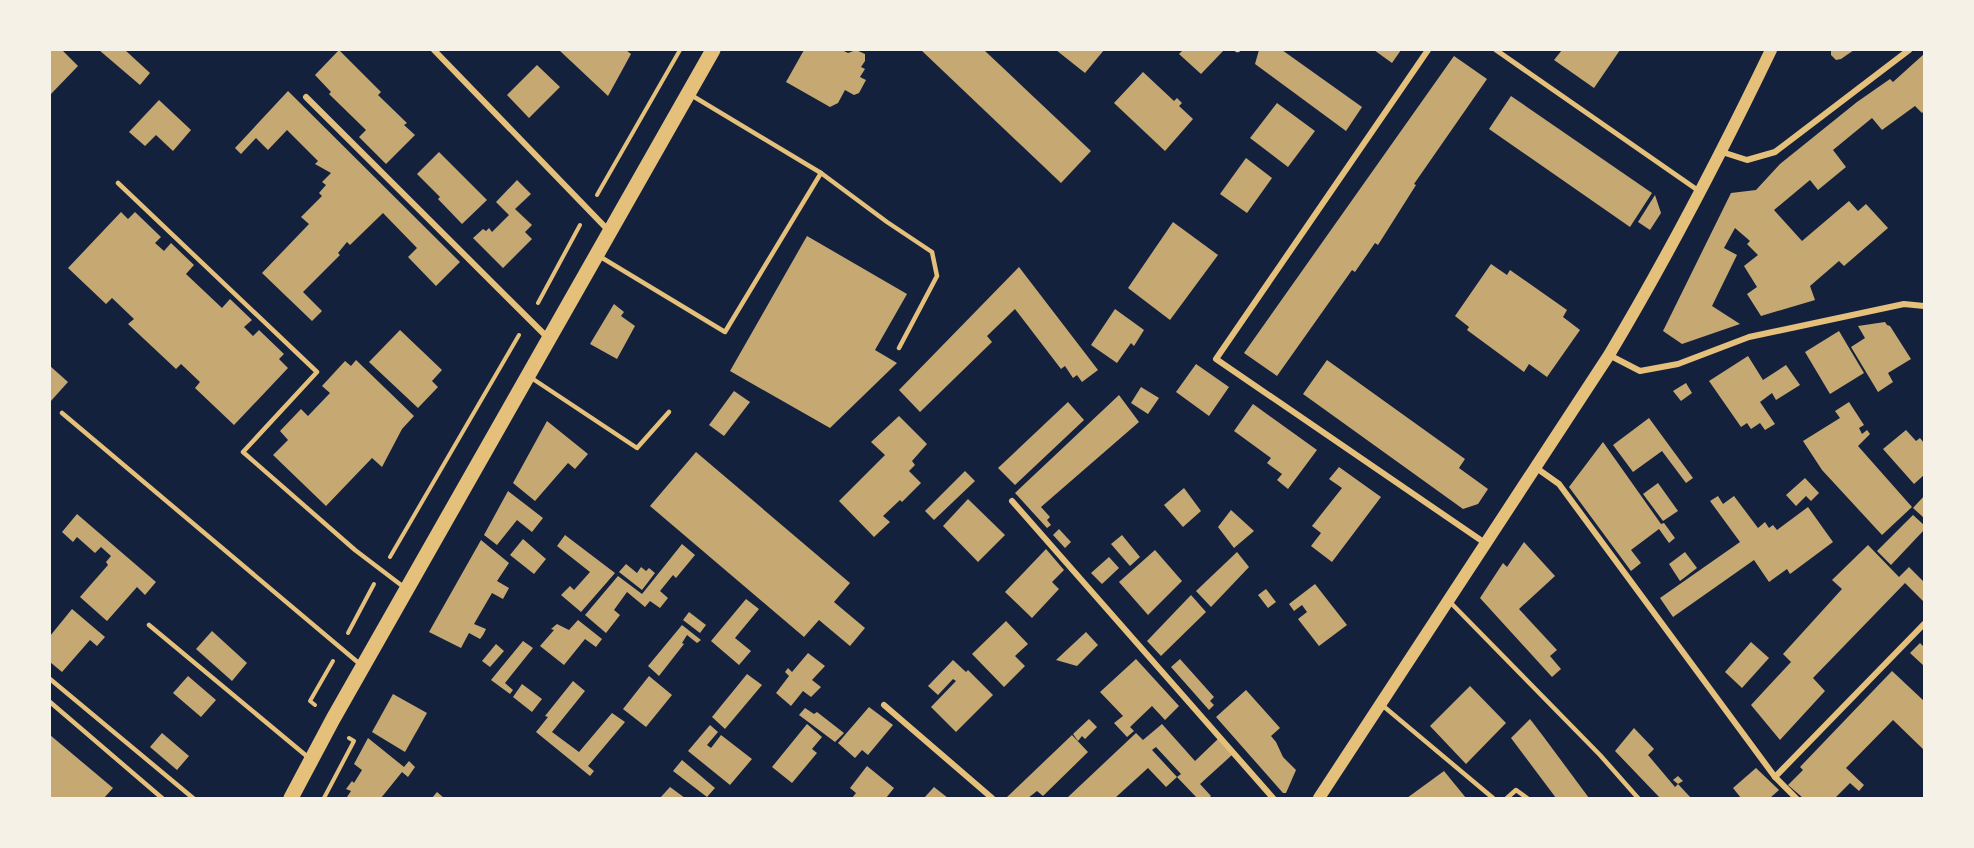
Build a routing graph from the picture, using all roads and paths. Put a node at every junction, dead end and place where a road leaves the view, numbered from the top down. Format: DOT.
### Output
graph roads {
  1 [pos="434,50"];
  2 [pos="712,50"];
  3 [pos="1428,50"];
  4 [pos="1496,50"];
  5 [pos="1771,50"];
  6 [pos="1909,50"];
  7 [pos="688,93"];
  8 [pos="306,97"];
  9 [pos="1722,152"];
  10 [pos="820,173"];
  11 [pos="118,183"];
  12 [pos="1700,192"];
  13 [pos="609,232"];
  14 [pos="596,254"];
  15 [pos="1924,306"];
  16 [pos="549,338"];
  17 [pos="899,348"];
  18 [pos="1609,355"];
  19 [pos="528,375"];
  20 [pos="669,412"];
  21 [pos="62,413"];
  22 [pos="1535,467"];
  23 [pos="1012,501"];
  24 [pos="1485,543"];
  25 [pos="407,590"];
  26 [pos="1448,600"];
  27 [pos="1924,624"];
  28 [pos="149,625"];
  29 [pos="363,667"];
  30 [pos="50,679"];
  31 [pos="50,702"];
  32 [pos="1380,703"];
  33 [pos="884,705"];
  34 [pos="311,760"];
  35 [pos="1775,777"];
  36 [pos="162,798"];
  37 [pos="194,798"];
  38 [pos="291,798"];
  39 [pos="992,798"];
  40 [pos="1273,798"];
  41 [pos="1318,798"];
  42 [pos="1493,798"];
  43 [pos="1507,798"];
  44 [pos="1527,798"];
  45 [pos="1638,798"];
  46 [pos="1796,798"];
  1 -- 13 [label="street"];
  2 -- 7 [label="main road"];
  3 -- 24 [label="street"];
  4 -- 12 [label="street"];
  5 -- 9 [label="main road"];
  6 -- 9 [label="street"];
  7 -- 10 [label="lane"];
  7 -- 13 [label="main road"];
  8 -- 16 [label="street"];
  9 -- 12 [label="main road"];
  10 -- 14 [label="lane"];
  10 -- 17 [label="lane"];
  11 -- 25 [label="lane"];
  12 -- 18 [label="main road"];
  13 -- 14 [label="main road"];
  14 -- 16 [label="main road"];
  15 -- 18 [label="street"];
  16 -- 19 [label="main road"];
  18 -- 22 [label="main road"];
  19 -- 20 [label="lane"];
  19 -- 25 [label="main road"];
  21 -- 29 [label="lane"];
  22 -- 24 [label="main road"];
  22 -- 35 [label="street"];
  23 -- 40 [label="street"];
  24 -- 26 [label="main road"];
  25 -- 29 [label="main road"];
  26 -- 32 [label="main road"];
  26 -- 45 [label="lane"];
  27 -- 35 [label="street"];
  28 -- 34 [label="lane"];
  29 -- 34 [label="main road"];
  30 -- 37 [label="lane"];
  31 -- 36 [label="lane"];
  32 -- 41 [label="main road"];
  32 -- 42 [label="lane"];
  33 -- 39 [label="street"];
  34 -- 38 [label="main road"];
  35 -- 46 [label="street"];
  43 -- 44 [label="lane"];
}
